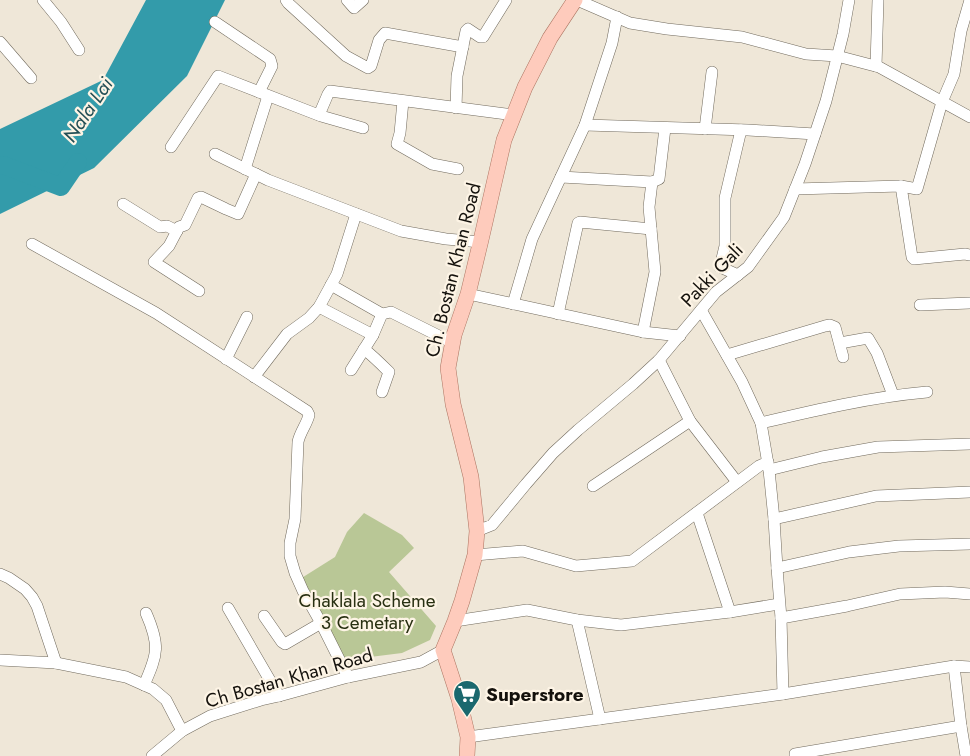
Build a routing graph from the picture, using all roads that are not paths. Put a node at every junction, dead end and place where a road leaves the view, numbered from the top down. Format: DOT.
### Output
graph roads {
  1 [pos="43,0"];
  2 [pos="286,0"];
  3 [pos="347,0"];
  4 [pos="363,0"];
  5 [pos="506,0"];
  6 [pos="576,0"];
  7 [pos="849,0"];
  8 [pos="878,0"];
  9 [pos="970,0"];
  10 [pos="617,17"];
  11 [pos="215,22"];
  12 [pos="0,42"];
  13 [pos="462,47"];
  14 [pos="80,50"];
  15 [pos="837,56"];
  16 [pos="876,66"];
  17 [pos="712,72"];
  18 [pos="31,78"];
  19 [pos="263,94"];
  20 [pos="403,101"];
  21 [pos="942,102"];
  22 [pos="456,108"];
  23 [pos="319,115"];
  24 [pos="514,115"];
  25 [pos="970,117"];
  26 [pos="585,125"];
  27 [pos="363,128"];
  28 [pos="665,128"];
  29 [pos="705,129"];
  30 [pos="741,130"];
  31 [pos="815,134"];
  32 [pos="171,147"];
  33 [pos="215,154"];
  34 [pos="458,169"];
  35 [pos="250,171"];
  36 [pos="561,177"];
  37 [pos="652,182"];
  38 [pos="901,186"];
  39 [pos="795,189"];
  40 [pos="124,204"];
  41 [pos="356,214"];
  42 [pos="651,229"];
  43 [pos="177,231"];
  44 [pos="481,242"];
  45 [pos="32,244"];
  46 [pos="970,255"];
  47 [pos="738,275"];
  48 [pos="331,285"];
  49 [pos="199,291"];
  50 [pos="468,294"];
  51 [pos="513,304"];
  52 [pos="970,304"];
  53 [pos="920,305"];
  54 [pos="319,307"];
  55 [pos="701,310"];
  56 [pos="382,314"];
  57 [pos="558,314"];
  58 [pos="247,317"];
  59 [pos="643,332"];
  60 [pos="373,335"];
  61 [pos="680,336"];
  62 [pos="840,342"];
  63 [pos="453,343"];
  64 [pos="364,349"];
  65 [pos="727,355"];
  66 [pos="843,357"];
  67 [pos="226,359"];
  68 [pos="659,360"];
  69 [pos="351,370"];
  70 [pos="254,377"];
  71 [pos="382,392"];
  72 [pos="927,392"];
  73 [pos="894,395"];
  74 [pos="690,421"];
  75 [pos="761,423"];
  76 [pos="970,444"];
  77 [pos="769,466"];
  78 [pos="737,482"];
  79 [pos="593,486"];
  80 [pos="970,492"];
  81 [pos="697,513"];
  82 [pos="774,519"];
  83 [pos="477,531"];
  84 [pos="970,544"];
  85 [pos="475,555"];
  86 [pos="776,568"];
  87 [pos="0,574"];
  88 [pos="970,594"];
  89 [pos="779,604"];
  90 [pos="228,608"];
  91 [pos="730,612"];
  92 [pos="146,613"];
  93 [pos="264,616"];
  94 [pos="781,618"];
  95 [pos="577,620"];
  96 [pos="456,621"];
  97 [pos="321,623"];
  98 [pos="443,650"];
  99 [pos="0,660"];
  100 [pos="56,663"];
  101 [pos="954,666"];
  102 [pos="970,666"];
  103 [pos="348,677"];
  104 [pos="144,686"];
  105 [pos="783,694"];
  106 [pos="279,696"];
  107 [pos="600,719"];
  108 [pos="961,726"];
  109 [pos="182,731"];
  110 [pos="468,738"];
  111 [pos="152,756"];
  112 [pos="467,756"];
  113 [pos="795,756"];
  114 [pos="966,756"];
  1 -- 14 [label="street"];
  2 -- 13 [label="street"];
  3 -- 4 [label="street"];
  5 -- 13 [label="street"];
  6 -- 10 [label="street, Ch. Bostan Khan Road"];
  6 -- 24 [label="main road, Ch. Bostan Khan Road"];
  7 -- 15 [label="street, Pakki Gali"];
  8 -- 16 [label="street"];
  9 -- 21 [label="street"];
  10 -- 15 [label="street, Ch. Bostan Khan Road"];
  10 -- 26 [label="street"];
  11 -- 19 [label="street"];
  12 -- 18 [label="street"];
  13 -- 22 [label="street"];
  15 -- 16 [label="street, Ch. Bostan Khan Road"];
  15 -- 31 [label="street, Pakki Gali"];
  16 -- 21 [label="street, Ch. Bostan Khan Road"];
  17 -- 29 [label="street"];
  19 -- 23 [label="street"];
  19 -- 32 [label="street"];
  19 -- 35 [label="street"];
  20 -- 22 [label="street"];
  20 -- 23 [label="street"];
  20 -- 34 [label="street"];
  21 -- 25 [label="street, Ch. Bostan Khan Road"];
  21 -- 38 [label="street"];
  22 -- 24 [label="street"];
  23 -- 27 [label="street"];
  24 -- 44 [label="main road, Ch. Bostan Khan Road"];
  26 -- 28 [label="street"];
  26 -- 36 [label="street"];
  28 -- 29 [label="street"];
  28 -- 37 [label="street"];
  29 -- 30 [label="street"];
  30 -- 31 [label="street"];
  30 -- 47 [label="street"];
  31 -- 39 [label="street, Pakki Gali"];
  33 -- 35 [label="street"];
  35 -- 41 [label="street"];
  35 -- 43 [label="street"];
  36 -- 37 [label="street"];
  36 -- 51 [label="street"];
  37 -- 42 [label="street"];
  38 -- 39 [label="street"];
  38 -- 46 [label="street"];
  39 -- 47 [label="street, Pakki Gali"];
  40 -- 43 [label="street"];
  41 -- 44 [label="street"];
  41 -- 48 [label="street"];
  42 -- 57 [label="street"];
  42 -- 59 [label="street"];
  43 -- 49 [label="street"];
  44 -- 50 [label="main road, Ch. Bostan Khan Road"];
  45 -- 67 [label="street"];
  47 -- 55 [label="street, Pakki Gali"];
  48 -- 54 [label="street"];
  48 -- 56 [label="street"];
  50 -- 51 [label="street"];
  50 -- 63 [label="main road, Ch. Bostan Khan Road"];
  51 -- 57 [label="street"];
  52 -- 53 [label="street"];
  54 -- 60 [label="street"];
  54 -- 70 [label="street"];
  55 -- 61 [label="street, Pakki Gali"];
  55 -- 65 [label="street"];
  56 -- 60 [label="street"];
  56 -- 63 [label="street"];
  57 -- 59 [label="street"];
  58 -- 67 [label="street"];
  59 -- 61 [label="street"];
  60 -- 64 [label="street"];
  61 -- 68 [label="street, Pakki Gali"];
  62 -- 65 [label="street"];
  62 -- 66 [label="street"];
  62 -- 73 [label="street"];
  63 -- 83 [label="main road, Ch. Bostan Khan Road"];
  64 -- 69 [label="street"];
  64 -- 71 [label="street"];
  65 -- 75 [label="street"];
  67 -- 70 [label="street"];
  68 -- 74 [label="street"];
  68 -- 83 [label="street, Pakki Gali"];
  70 -- 97 [label="street"];
  72 -- 73 [label="street"];
  73 -- 75 [label="street"];
  74 -- 78 [label="street"];
  74 -- 79 [label="street"];
  75 -- 77 [label="street"];
  76 -- 77 [label="street"];
  77 -- 78 [label="street"];
  77 -- 82 [label="street"];
  78 -- 81 [label="street"];
  80 -- 82 [label="street"];
  81 -- 85 [label="street"];
  81 -- 91 [label="street"];
  82 -- 86 [label="street"];
  83 -- 85 [label="main road, Ch. Bostan Khan Road"];
  84 -- 86 [label="street"];
  85 -- 96 [label="main road, Ch. Bostan Khan Road"];
  86 -- 89 [label="street"];
  87 -- 100 [label="street"];
  88 -- 94 [label="street"];
  89 -- 91 [label="street"];
  89 -- 94 [label="street"];
  90 -- 106 [label="street"];
  91 -- 95 [label="street"];
  92 -- 104 [label="street"];
  93 -- 97 [label="street"];
  94 -- 105 [label="street"];
  95 -- 96 [label="street"];
  95 -- 107 [label="street"];
  96 -- 98 [label="main road, Ch. Bostan Khan Road"];
  97 -- 103 [label="street"];
  98 -- 103 [label="street, Ch Bostan Khan Road"];
  98 -- 110 [label="main road"];
  99 -- 100 [label="street"];
  100 -- 104 [label="street"];
  101 -- 102 [label="street"];
  101 -- 105 [label="street"];
  101 -- 108 [label="street"];
  103 -- 106 [label="street, Ch Bostan Khan Road"];
  104 -- 109 [label="street"];
  105 -- 107 [label="street"];
  106 -- 109 [label="street, Ch Bostan Khan Road"];
  107 -- 110 [label="street"];
  108 -- 113 [label="street"];
  108 -- 114 [label="street"];
  109 -- 111 [label="street, Ch Bostan Khan Road"];
  110 -- 112 [label="main road"];
}
